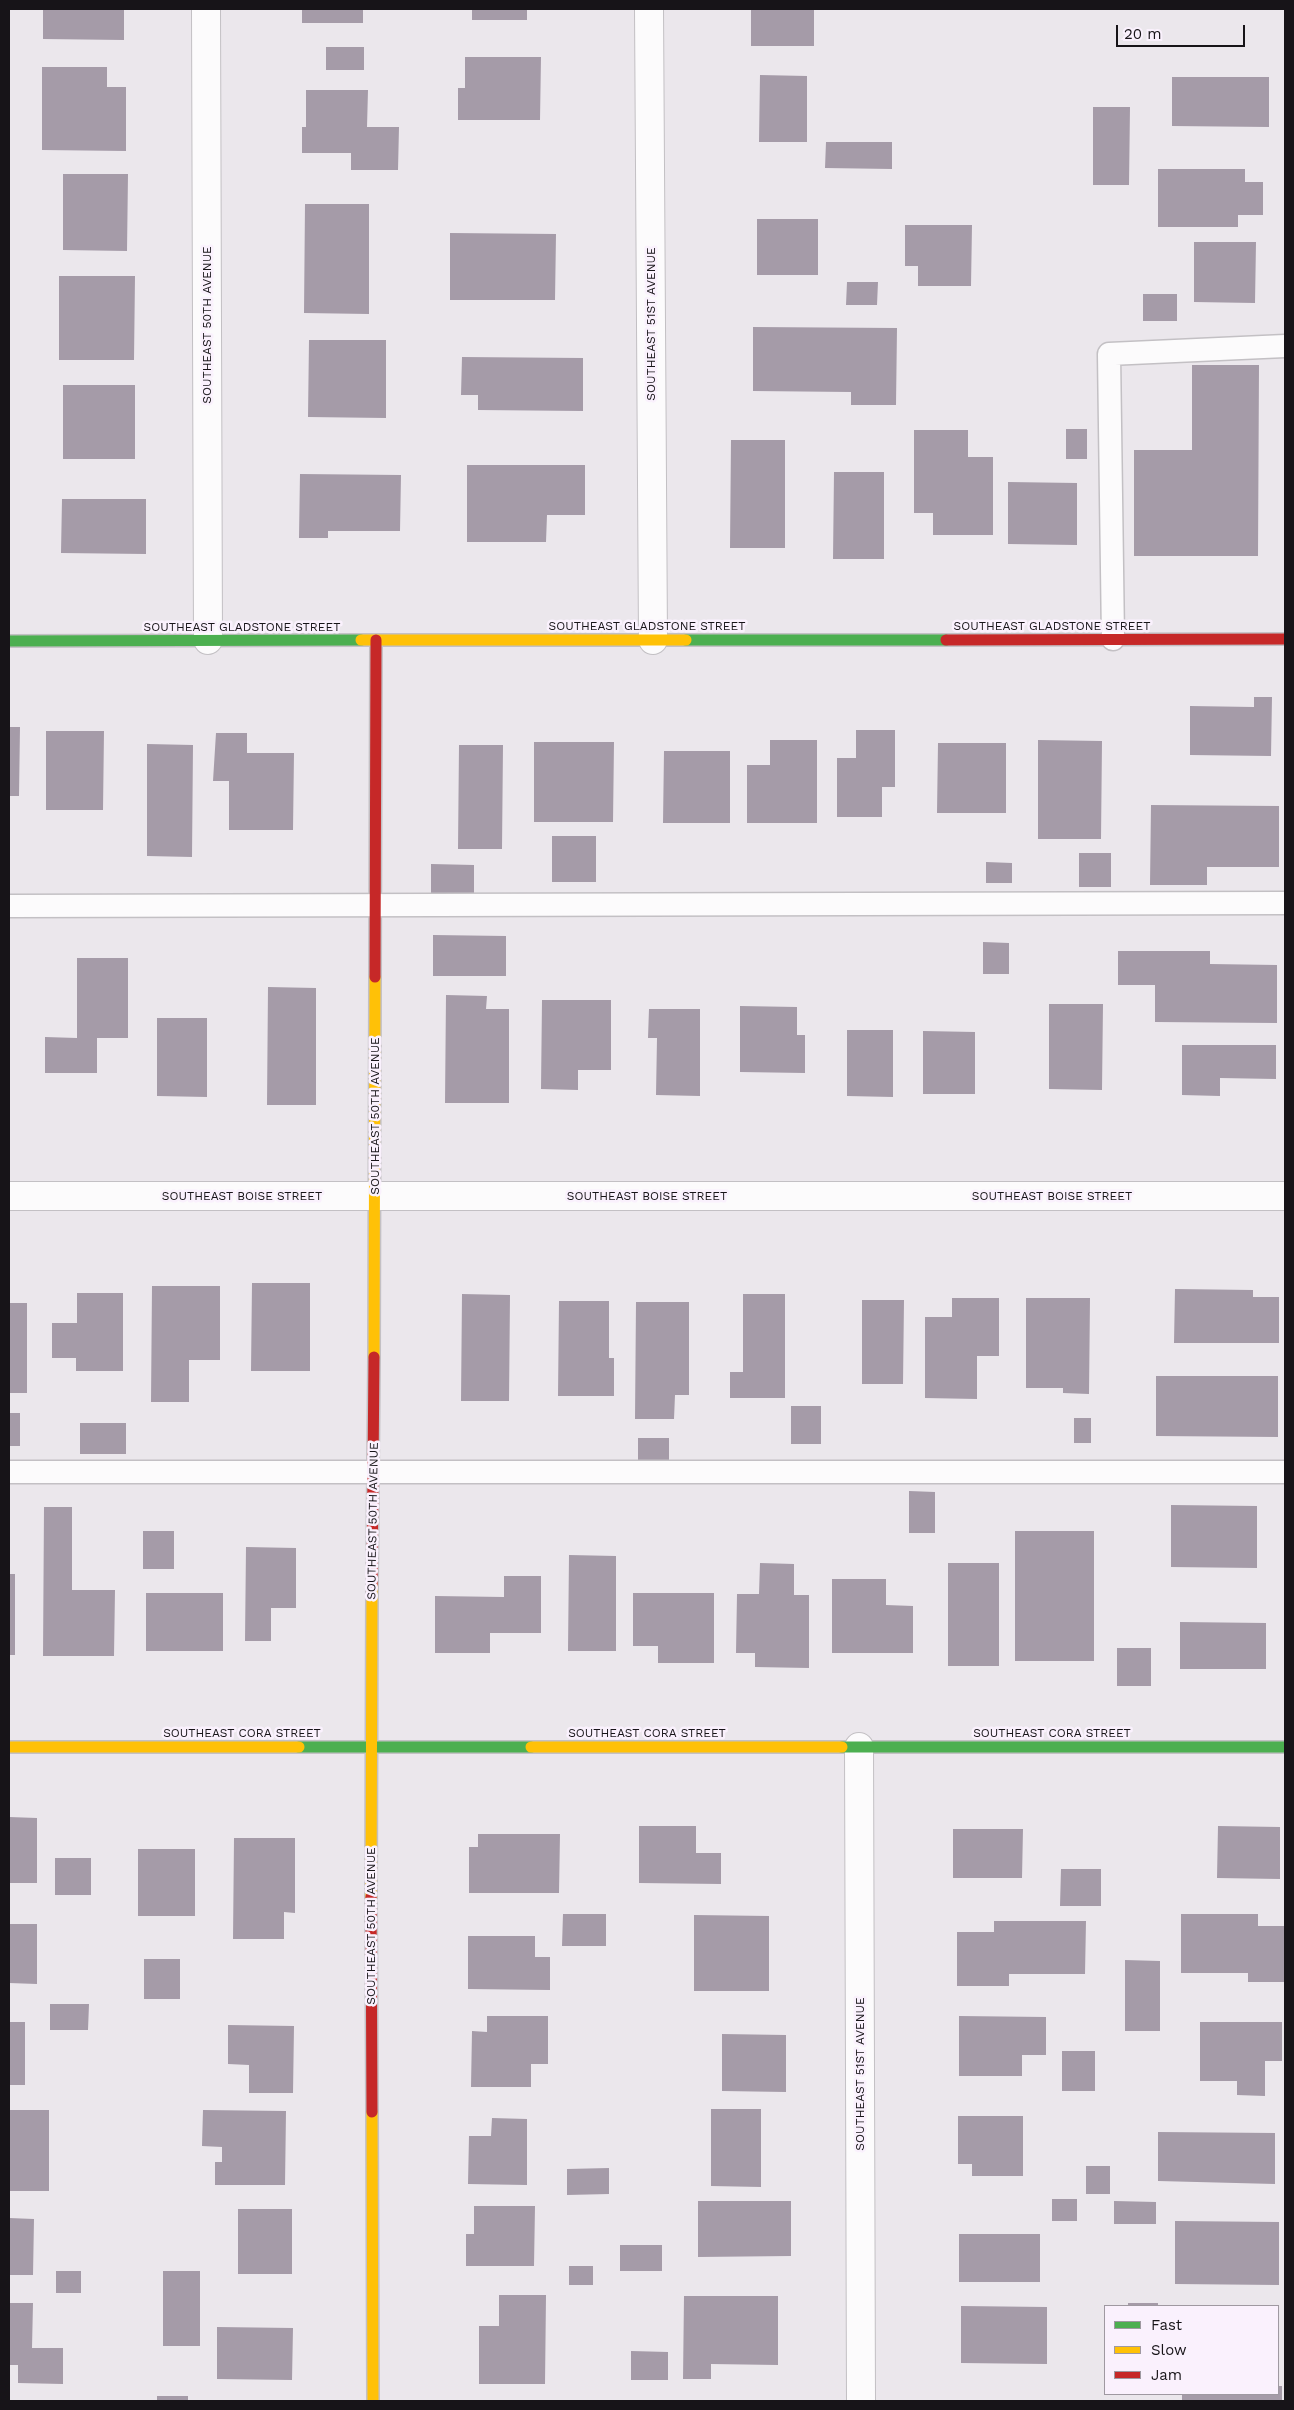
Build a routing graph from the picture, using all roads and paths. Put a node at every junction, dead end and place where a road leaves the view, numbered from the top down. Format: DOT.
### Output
graph roads {
  1 [pos="206,9"];
  2 [pos="649,9"];
  3 [pos="1285,346"];
  4 [pos="1113,639"];
  5 [pos="1285,639"];
  6 [pos="208,640"];
  7 [pos="376,640"];
  8 [pos="653,640"];
  9 [pos="9,641"];
  10 [pos="1285,903"];
  11 [pos="376,905"];
  12 [pos="9,906"];
  13 [pos="9,1196"];
  14 [pos="375,1196"];
  15 [pos="1285,1196"];
  16 [pos="374,1471"];
  17 [pos="9,1472"];
  18 [pos="1285,1472"];
  19 [pos="9,1747"];
  20 [pos="370,1747"];
  21 [pos="859,1747"];
  22 [pos="1285,1747"];
  23 [pos="374,2401"];
  24 [pos="861,2401"];
  1 -- 6 [label="street, SOUTHEAST 50TH AVENUE"];
  2 -- 8 [label="street, SOUTHEAST 51ST AVENUE"];
  3 -- 4 [label="lane"];
  4 -- 5 [label="street, SOUTHEAST GLADSTONE STREET"];
  4 -- 8 [label="street, SOUTHEAST GLADSTONE STREET"];
  6 -- 7 [label="street, SOUTHEAST GLADSTONE STREET"];
  6 -- 9 [label="street, SOUTHEAST GLADSTONE STREET"];
  7 -- 8 [label="street, SOUTHEAST GLADSTONE STREET"];
  7 -- 11 [label="street, SOUTHEAST 50TH AVENUE"];
  10 -- 11 [label="lane"];
  11 -- 12 [label="lane"];
  11 -- 14 [label="street, SOUTHEAST 50TH AVENUE"];
  13 -- 14 [label="street, SOUTHEAST BOISE STREET"];
  14 -- 15 [label="street, SOUTHEAST BOISE STREET"];
  14 -- 16 [label="street, SOUTHEAST 50TH AVENUE"];
  16 -- 17 [label="lane"];
  16 -- 18 [label="lane"];
  16 -- 20 [label="street, SOUTHEAST 50TH AVENUE"];
  19 -- 20 [label="street, SOUTHEAST CORA STREET"];
  20 -- 21 [label="street, SOUTHEAST CORA STREET"];
  20 -- 23 [label="street, SOUTHEAST 50TH AVENUE"];
  21 -- 22 [label="street, SOUTHEAST CORA STREET"];
  21 -- 24 [label="street, SOUTHEAST 51ST AVENUE"];
}
